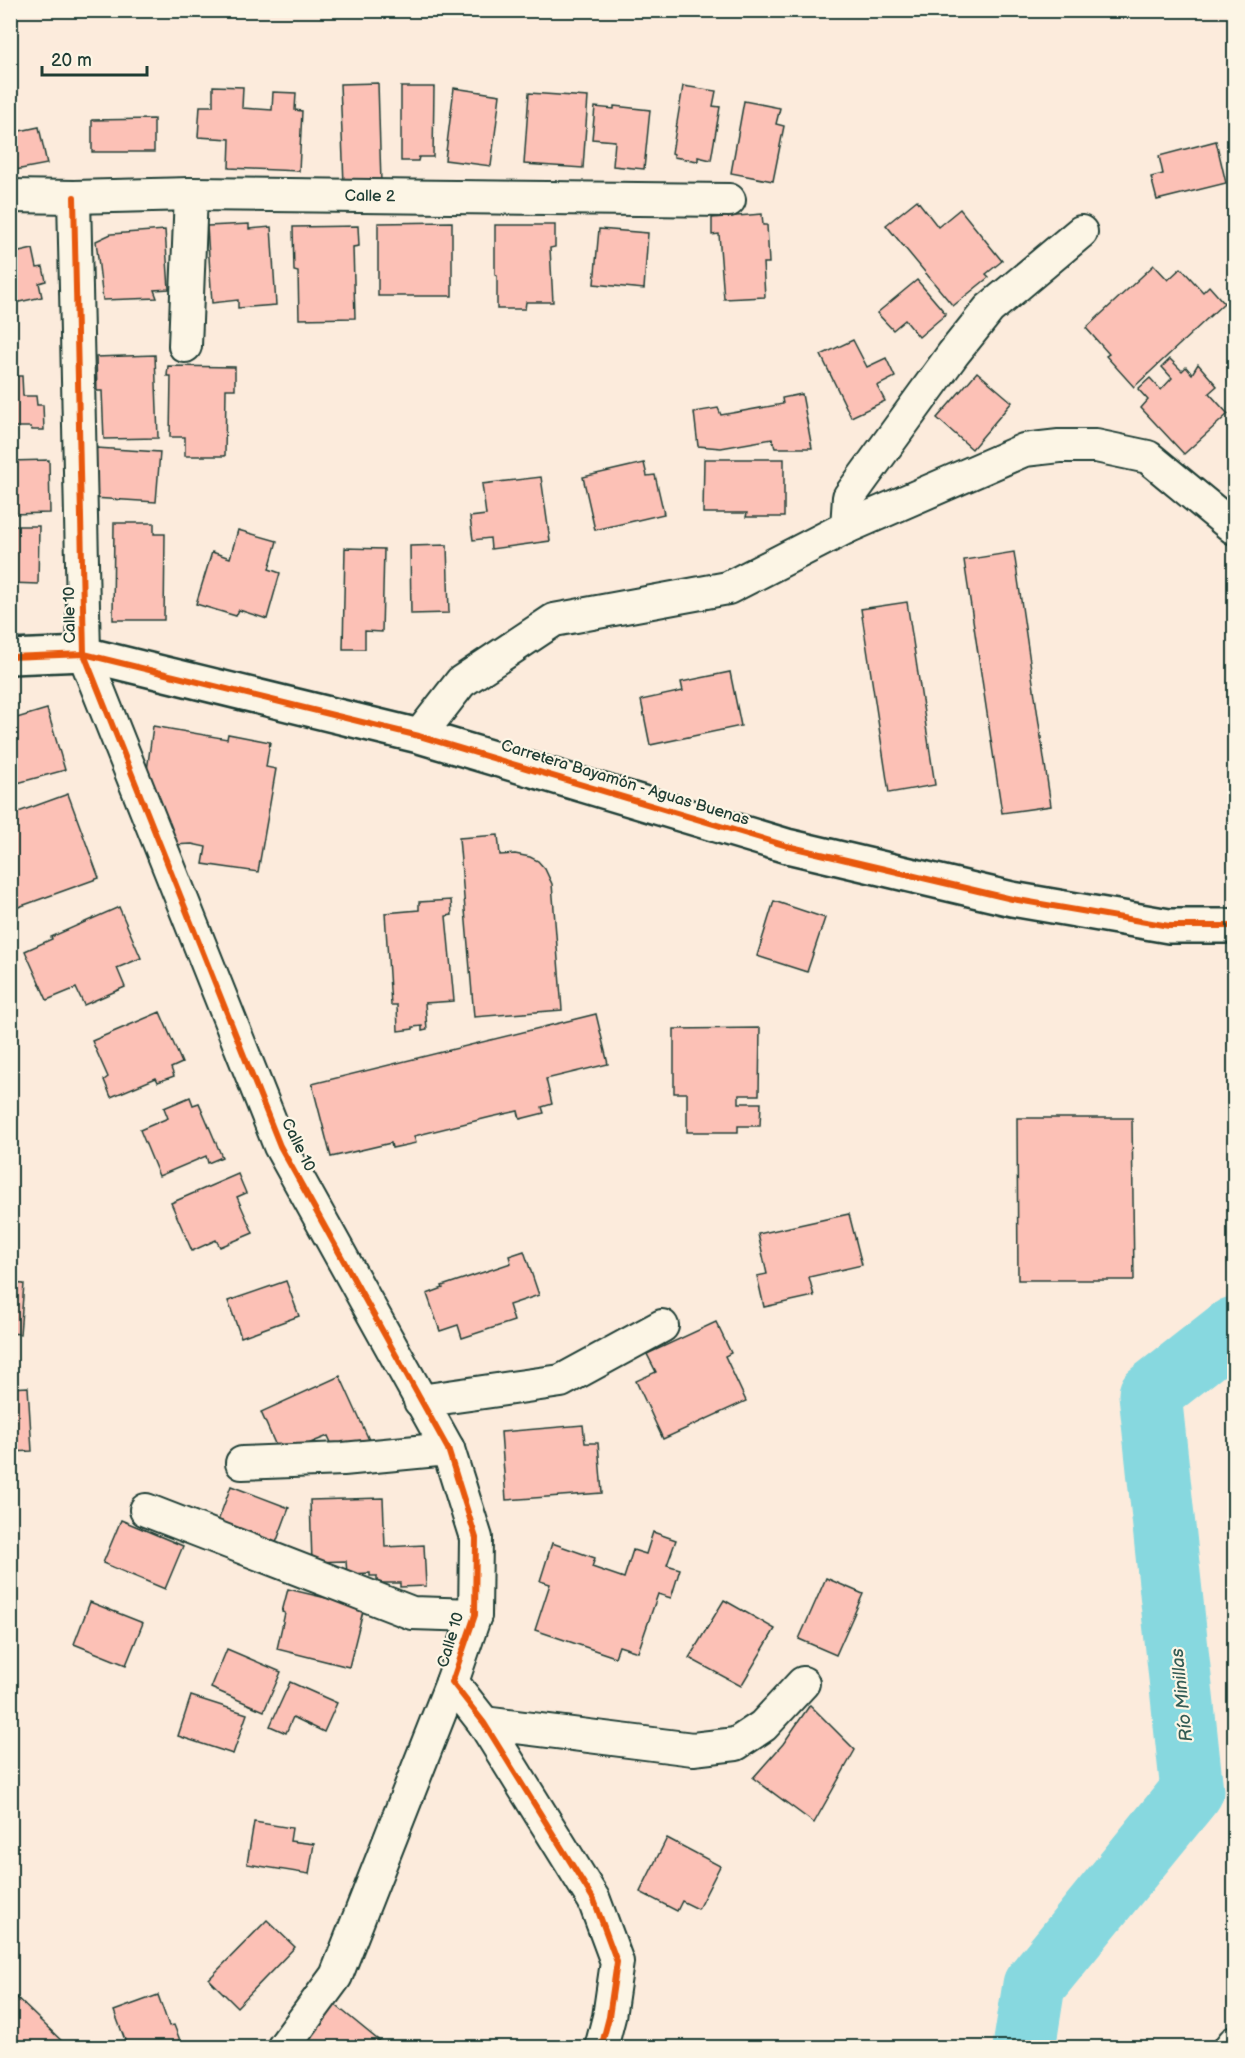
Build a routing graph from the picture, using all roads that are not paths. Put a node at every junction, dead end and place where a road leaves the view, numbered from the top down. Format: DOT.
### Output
graph roads {
  1 [pos="191,194"];
  2 [pos="10,196"];
  3 [pos="74,197"];
  4 [pos="729,200"];
  5 [pos="1081,232"];
  6 [pos="185,346"];
  7 [pos="847,527"];
  8 [pos="1234,528"];
  9 [pos="84,654"];
  10 [pos="10,657"];
  11 [pos="418,736"];
  12 [pos="1234,927"];
  13 [pos="662,1326"];
  14 [pos="420,1401"];
  15 [pos="448,1449"];
  16 [pos="242,1463"];
  17 [pos="146,1510"];
  18 [pos="475,1615"];
  19 [pos="452,1682"];
  20 [pos="803,1683"];
  21 [pos="484,1723"];
  22 [pos="1234,2043"];
  23 [pos="283,2048"];
  24 [pos="601,2048"];
  25 [pos="1230,2048"];
  1 -- 3 [label="street, Calle 2"];
  1 -- 4 [label="street, Calle 2"];
  1 -- 6 [label="street"];
  2 -- 3 [label="street, Calle 2"];
  3 -- 9 [label="street, Calle 10"];
  5 -- 7 [label="street"];
  7 -- 8 [label="street"];
  7 -- 11 [label="street"];
  9 -- 10 [label="street, Carretera Bayamón - Aguas Buenas"];
  9 -- 11 [label="street, Carretera Bayamón - Aguas Buenas"];
  9 -- 14 [label="street, Calle 10"];
  11 -- 12 [label="street, Carretera Bayamón - Aguas Buenas"];
  13 -- 14 [label="street"];
  14 -- 15 [label="street, Calle 10"];
  15 -- 16 [label="street"];
  15 -- 18 [label="street, Calle 10"];
  17 -- 18 [label="street"];
  18 -- 19 [label="street, Calle 10"];
  19 -- 21 [label="street, Calle 10"];
  19 -- 23 [label="street, Calle 10"];
  20 -- 21 [label="street"];
  21 -- 24 [label="street, Calle 10"];
  22 -- 25 [label="street"];
}
